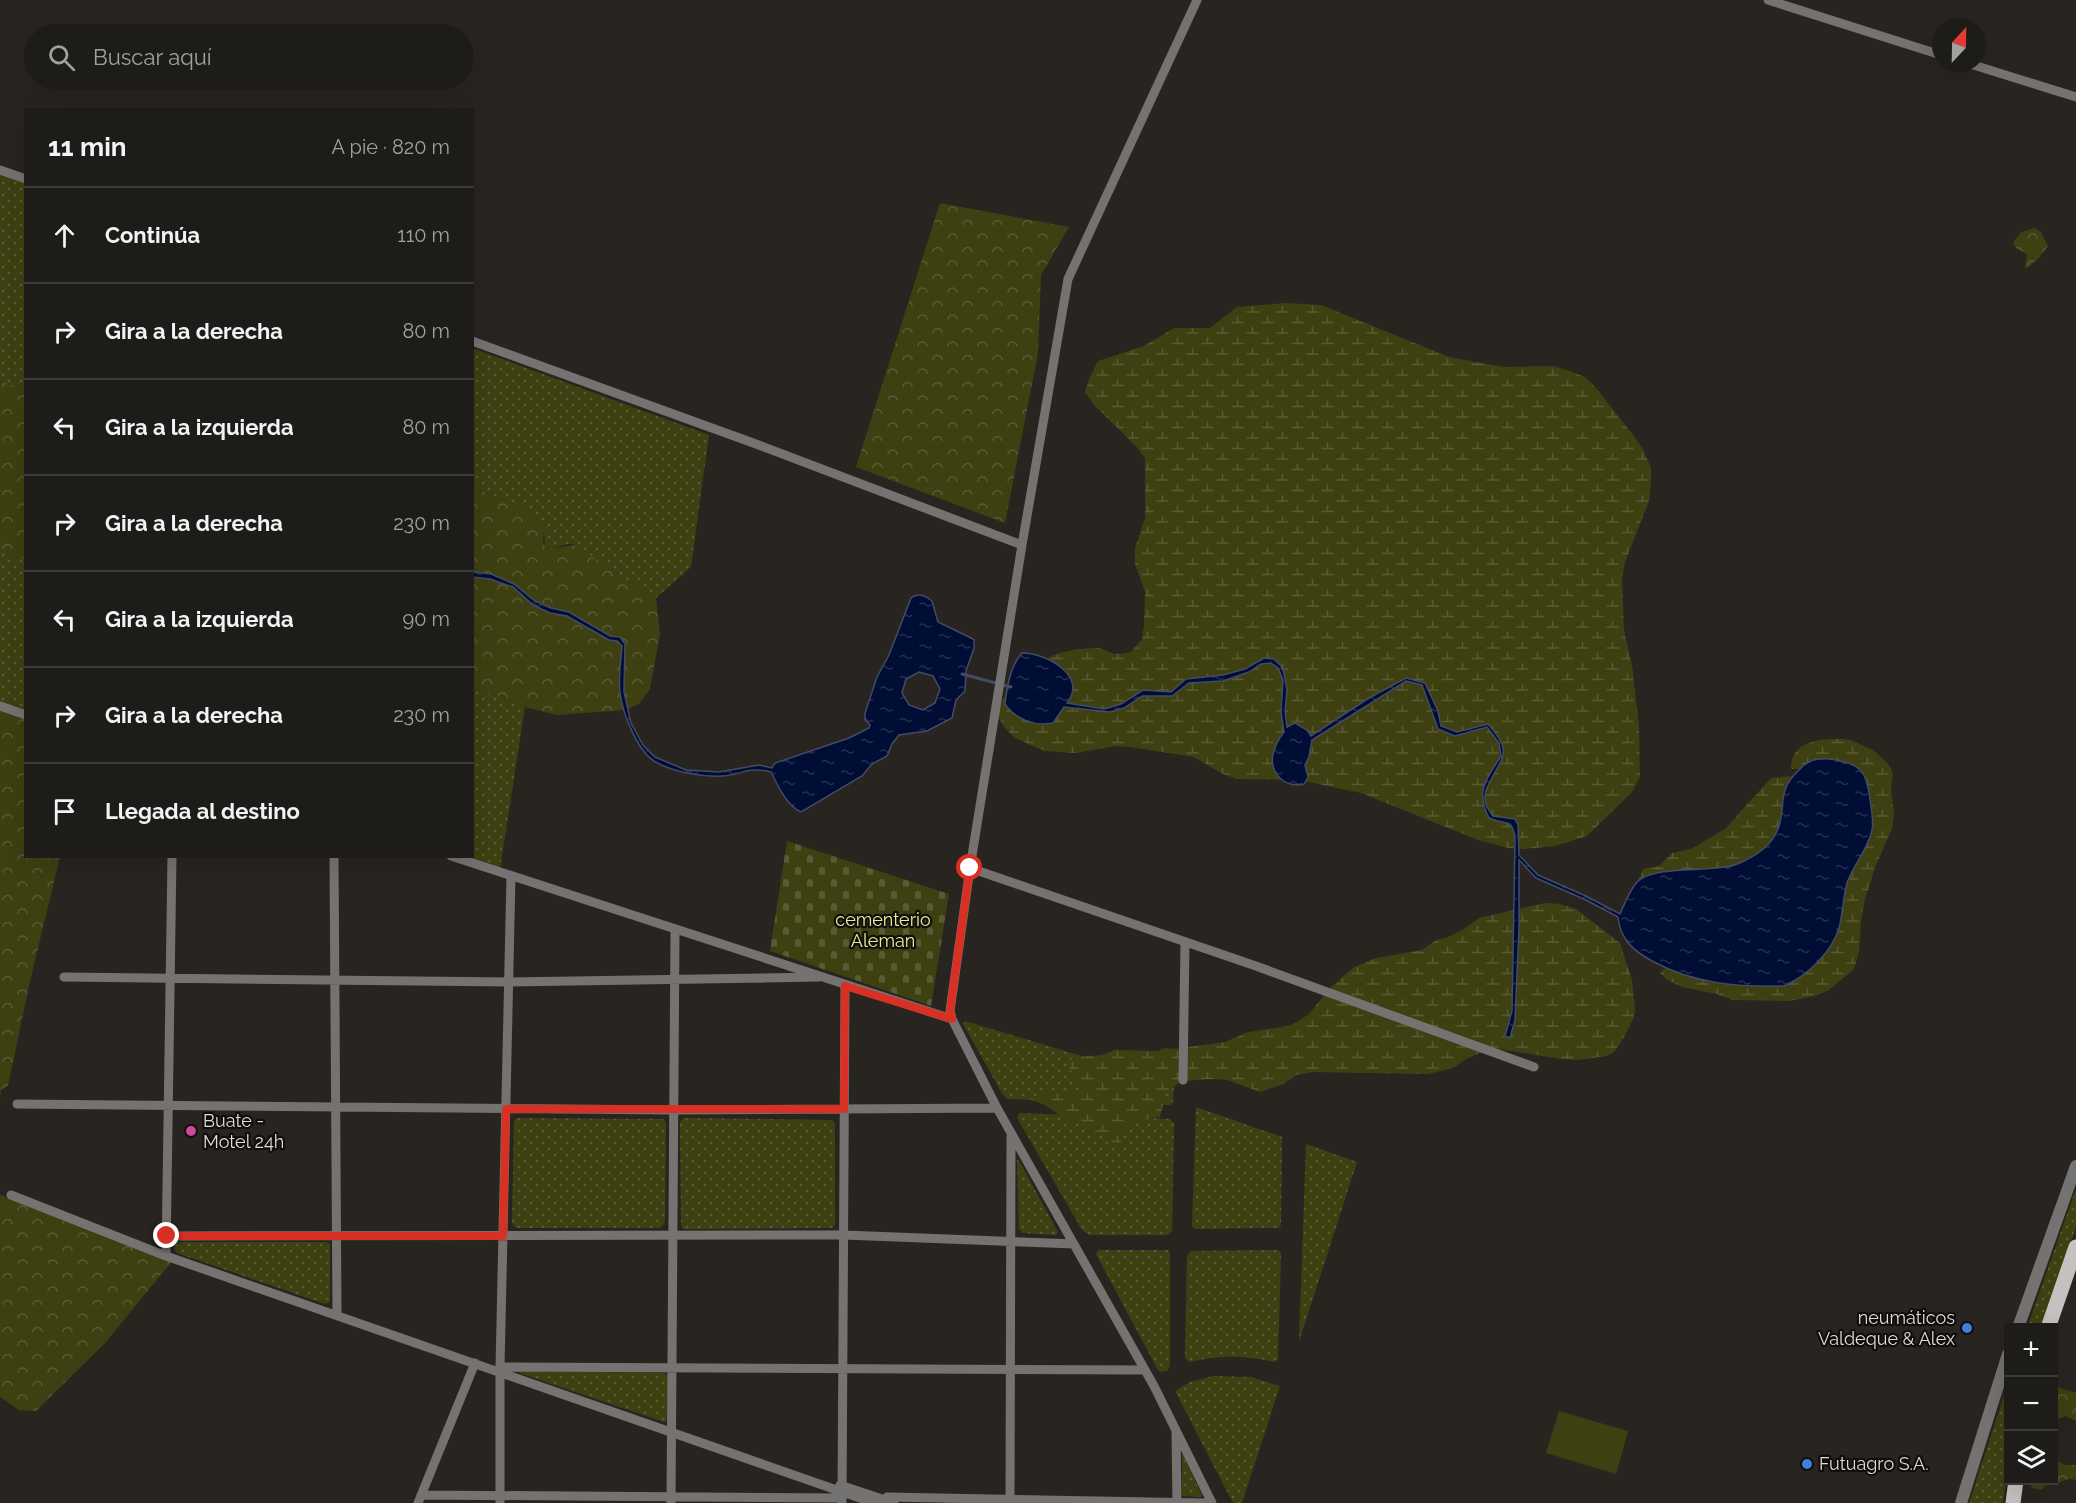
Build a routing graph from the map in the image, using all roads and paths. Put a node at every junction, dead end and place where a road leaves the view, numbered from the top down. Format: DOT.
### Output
graph roads {
  1 [pos="1197,0"];
  2 [pos="1768,0"];
  3 [pos="1932,52"];
  4 [pos="1986,69"];
  5 [pos="2076,97"];
  6 [pos="0,170"];
  7 [pos="24,178"];
  8 [pos="474,342"];
  9 [pos="1022,545"];
  10 [pos="0,706"];
  11 [pos="24,714"];
  12 [pos="172,858"];
  13 [pos="334,858"];
  14 [pos="457,858"];
  15 [pos="970,868"];
  16 [pos="511,876"];
  17 [pos="675,931"];
  18 [pos="1185,942"];
  19 [pos="64,977"];
  20 [pos="819,977"];
  21 [pos="170,978"];
  22 [pos="675,979"];
  23 [pos="335,980"];
  24 [pos="508,982"];
  25 [pos="845,986"];
  26 [pos="952,1019"];
  27 [pos="1534,1067"];
  28 [pos="1183,1080"];
  29 [pos="17,1104"];
  30 [pos="168,1106"];
  31 [pos="336,1107"];
  32 [pos="996,1108"];
  33 [pos="506,1109"];
  34 [pos="844,1109"];
  35 [pos="674,1110"];
  36 [pos="1011,1135"];
  37 [pos="2076,1166"];
  38 [pos="11,1195"];
  39 [pos="673,1235"];
  40 [pos="844,1235"];
  41 [pos="167,1236"];
  42 [pos="336,1236"];
  43 [pos="503,1236"];
  44 [pos="1011,1241"];
  45 [pos="1074,1244"];
  46 [pos="2076,1247"];
  47 [pos="166,1256"];
  48 [pos="337,1314"];
  49 [pos="2020,1323"];
  50 [pos="2050,1323"];
  51 [pos="475,1362"];
  52 [pos="2004,1367"];
  53 [pos="672,1368"];
  54 [pos="843,1369"];
  55 [pos="1010,1370"];
  56 [pos="1145,1370"];
  57 [pos="502,1371"];
  58 [pos="672,1430"];
  59 [pos="1176,1430"];
  60 [pos="2015,1485"];
  61 [pos="842,1495"];
  62 [pos="419,1499"];
  63 [pos="500,1499"];
  64 [pos="671,1500"];
  65 [pos="875,1500"];
  66 [pos="1010,1501"];
  67 [pos="894,1503"];
  68 [pos="1178,1503"];
  69 [pos="1205,1503"];
  70 [pos="1212,1503"];
  71 [pos="1961,1503"];
  72 [pos="2013,1503"];
  1 -- 9 [label="street"];
  2 -- 3 [label="street"];
  4 -- 5 [label="street"];
  6 -- 7 [label="street"];
  8 -- 9 [label="street"];
  9 -- 15 [label="street"];
  10 -- 11 [label="street"];
  12 -- 21 [label="street"];
  13 -- 23 [label="street"];
  14 -- 16 [label="street"];
  15 -- 18 [label="street"];
  15 -- 26 [label="street"];
  16 -- 17 [label="street"];
  16 -- 24 [label="street"];
  17 -- 20 [label="street"];
  17 -- 22 [label="street"];
  18 -- 27 [label="street"];
  18 -- 28 [label="street"];
  19 -- 21 [label="street"];
  20 -- 22 [label="street"];
  20 -- 25 [label="street"];
  21 -- 23 [label="street"];
  21 -- 30 [label="street"];
  22 -- 24 [label="street"];
  22 -- 35 [label="street"];
  23 -- 24 [label="street"];
  23 -- 31 [label="street"];
  24 -- 33 [label="street"];
  25 -- 26 [label="street"];
  25 -- 34 [label="street"];
  26 -- 32 [label="street"];
  29 -- 30 [label="street"];
  30 -- 31 [label="street"];
  30 -- 41 [label="street"];
  31 -- 33 [label="street"];
  31 -- 42 [label="street"];
  32 -- 34 [label="street"];
  32 -- 36 [label="street"];
  33 -- 35 [label="street"];
  33 -- 43 [label="street"];
  34 -- 35 [label="street"];
  34 -- 40 [label="street"];
  35 -- 39 [label="street"];
  36 -- 44 [label="street"];
  36 -- 45 [label="street"];
  37 -- 49 [label="street"];
  38 -- 47 [label="street"];
  39 -- 40 [label="street"];
  39 -- 43 [label="street"];
  39 -- 53 [label="street"];
  40 -- 44 [label="street"];
  40 -- 54 [label="street"];
  41 -- 42 [label="street"];
  41 -- 47 [label="street"];
  42 -- 43 [label="street"];
  42 -- 48 [label="street"];
  43 -- 57 [label="street"];
  44 -- 45 [label="street"];
  44 -- 55 [label="street"];
  45 -- 56 [label="street"];
  46 -- 50 [label="main road"];
  47 -- 48 [label="street"];
  48 -- 51 [label="street"];
  51 -- 57 [label="street"];
  51 -- 62 [label="street"];
  52 -- 71 [label="street"];
  53 -- 54 [label="street"];
  53 -- 57 [label="street"];
  53 -- 58 [label="street"];
  54 -- 55 [label="street"];
  54 -- 61 [label="street"];
  55 -- 56 [label="street"];
  55 -- 66 [label="street"];
  56 -- 59 [label="street"];
  57 -- 58 [label="street"];
  57 -- 63 [label="street"];
  58 -- 61 [label="street"];
  58 -- 64 [label="street"];
  59 -- 68 [label="street"];
  59 -- 70 [label="street"];
  60 -- 72 [label="main road"];
  61 -- 64 [label="street"];
  61 -- 65 [label="street"];
  62 -- 63 [label="street"];
  63 -- 64 [label="street"];
  65 -- 66 [label="street"];
  65 -- 67 [label="street"];
  66 -- 68 [label="street"];
  68 -- 69 [label="street"];
}
